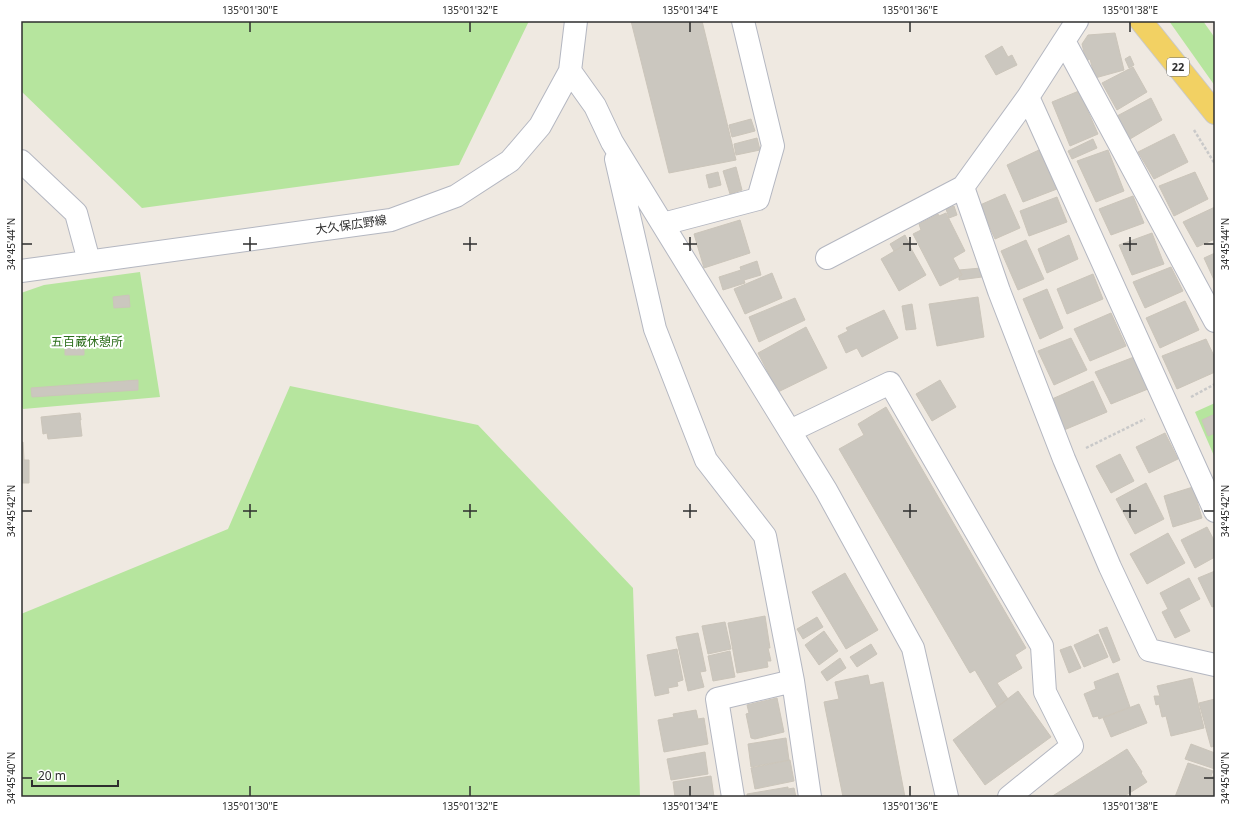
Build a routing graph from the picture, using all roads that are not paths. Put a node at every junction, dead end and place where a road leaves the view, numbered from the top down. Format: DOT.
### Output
graph roads {
  1 [pos="576,21"];
  2 [pos="743,21"];
  3 [pos="1077,21"];
  4 [pos="1141,21"];
  5 [pos="1064,41"];
  6 [pos="570,71"];
  7 [pos="1028,97"];
  8 [pos="1215,113"];
  9 [pos="612,142"];
  10 [pos="21,161"];
  11 [pos="962,187"];
  12 [pos="663,224"];
  13 [pos="828,258"];
  14 [pos="89,261"];
  15 [pos="21,271"];
  16 [pos="1215,321"];
  17 [pos="790,431"];
  18 [pos="1215,511"];
  19 [pos="1215,665"];
  20 [pos="793,681"];
  21 [pos="733,797"];
  22 [pos="810,797"];
  23 [pos="946,797"];
  24 [pos="1009,797"];
  1 -- 6 [label="street, 大久保広野線"];
  2 -- 12 [label="street"];
  3 -- 5 [label="street"];
  4 -- 8 [label="main road, 22"];
  5 -- 7 [label="street"];
  5 -- 16 [label="street"];
  6 -- 9 [label="street"];
  6 -- 14 [label="street, 大久保広野線"];
  7 -- 11 [label="street"];
  7 -- 18 [label="street"];
  9 -- 12 [label="street"];
  9 -- 20 [label="street"];
  10 -- 14 [label="street"];
  11 -- 13 [label="street"];
  11 -- 19 [label="street"];
  12 -- 17 [label="street"];
  14 -- 15 [label="street, 大久保広野線"];
  17 -- 23 [label="street"];
  17 -- 24 [label="street"];
  20 -- 21 [label="street"];
  20 -- 22 [label="street"];
}
